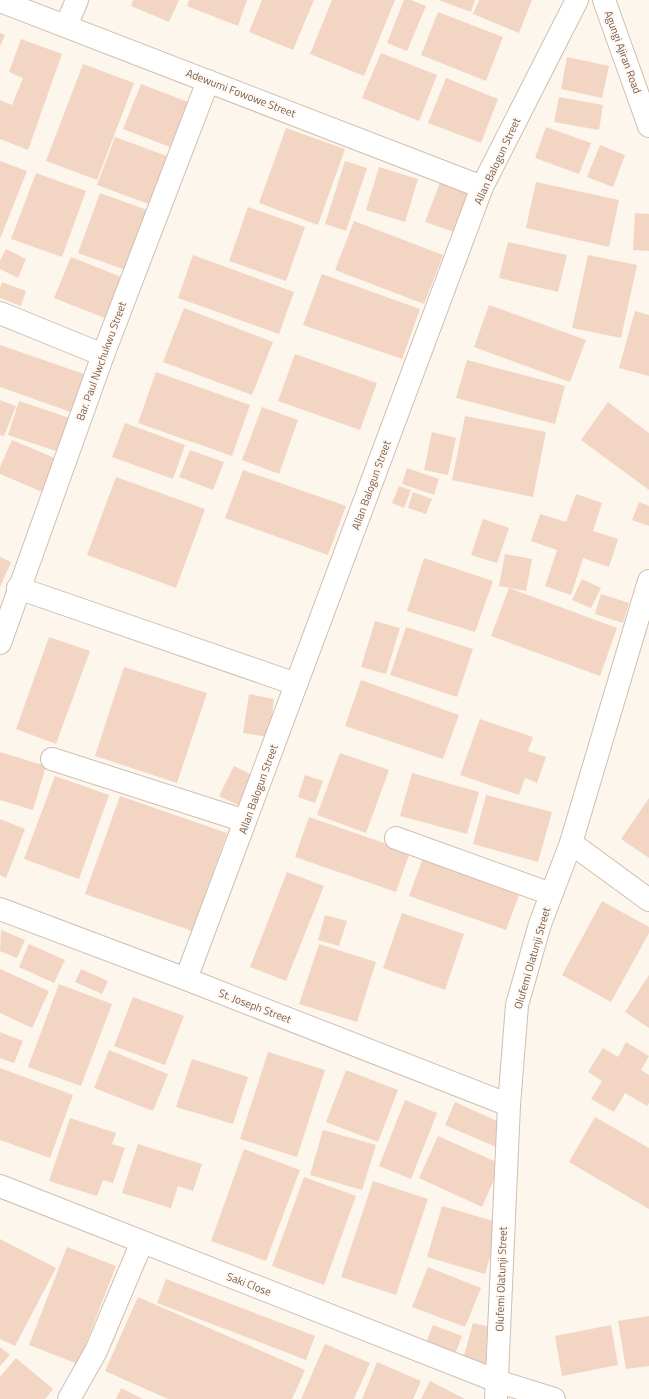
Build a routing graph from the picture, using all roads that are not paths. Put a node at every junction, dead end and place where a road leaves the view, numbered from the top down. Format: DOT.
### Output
graph roads {
  1 [pos="77,0"];
  2 [pos="577,0"];
  3 [pos="604,0"];
  4 [pos="0,1"];
  5 [pos="66,26"];
  6 [pos="208,81"];
  7 [pos="649,126"];
  8 [pos="482,187"];
  9 [pos="0,312"];
  10 [pos="103,355"];
  11 [pos="649,581"];
  12 [pos="18,588"];
  13 [pos="0,643"];
  14 [pos="296,684"];
  15 [pos="52,759"];
  16 [pos="246,821"];
  17 [pos="396,838"];
  18 [pos="571,844"];
  19 [pos="551,894"];
  20 [pos="649,900"];
  21 [pos="0,909"];
  22 [pos="186,979"];
  23 [pos="508,1105"];
  24 [pos="0,1186"];
  25 [pos="142,1242"];
  26 [pos="496,1390"];
  27 [pos="69,1399"];
  28 [pos="554,1399"];
  1 -- 5 [label="street"];
  2 -- 8 [label="street, Allan Balogun Street"];
  3 -- 7 [label="street, Agungi Ajiran Road"];
  4 -- 5 [label="street, Adewumi Fowowe Street"];
  5 -- 6 [label="street, Adewumi Fowowe Street"];
  6 -- 8 [label="street, Adewumi Fowowe Street"];
  6 -- 10 [label="street, Bar. Paul Nwchukwu Street"];
  8 -- 14 [label="street, Allan Balogun Street"];
  9 -- 10 [label="street"];
  10 -- 12 [label="street, Bar. Paul Nwchukwu Street"];
  11 -- 18 [label="street, Olufemi Olatunji Street"];
  12 -- 13 [label="street, Bar. Paul Nwchukwu Street"];
  12 -- 14 [label="street"];
  14 -- 16 [label="street, Allan Balogun Street"];
  15 -- 16 [label="street"];
  16 -- 22 [label="street, Allan Balogun Street"];
  17 -- 19 [label="street"];
  18 -- 19 [label="street, Olufemi Olatunji Street"];
  18 -- 20 [label="street"];
  19 -- 23 [label="street, Olufemi Olatunji Street"];
  21 -- 22 [label="street, St. Joseph Street"];
  22 -- 23 [label="street, St. Joseph Street"];
  23 -- 26 [label="street, Olufemi Olatunji Street"];
  24 -- 25 [label="street, Saki Close"];
  25 -- 26 [label="street, Saki Close"];
  25 -- 27 [label="street"];
  26 -- 28 [label="street, Saki Close"];
}
